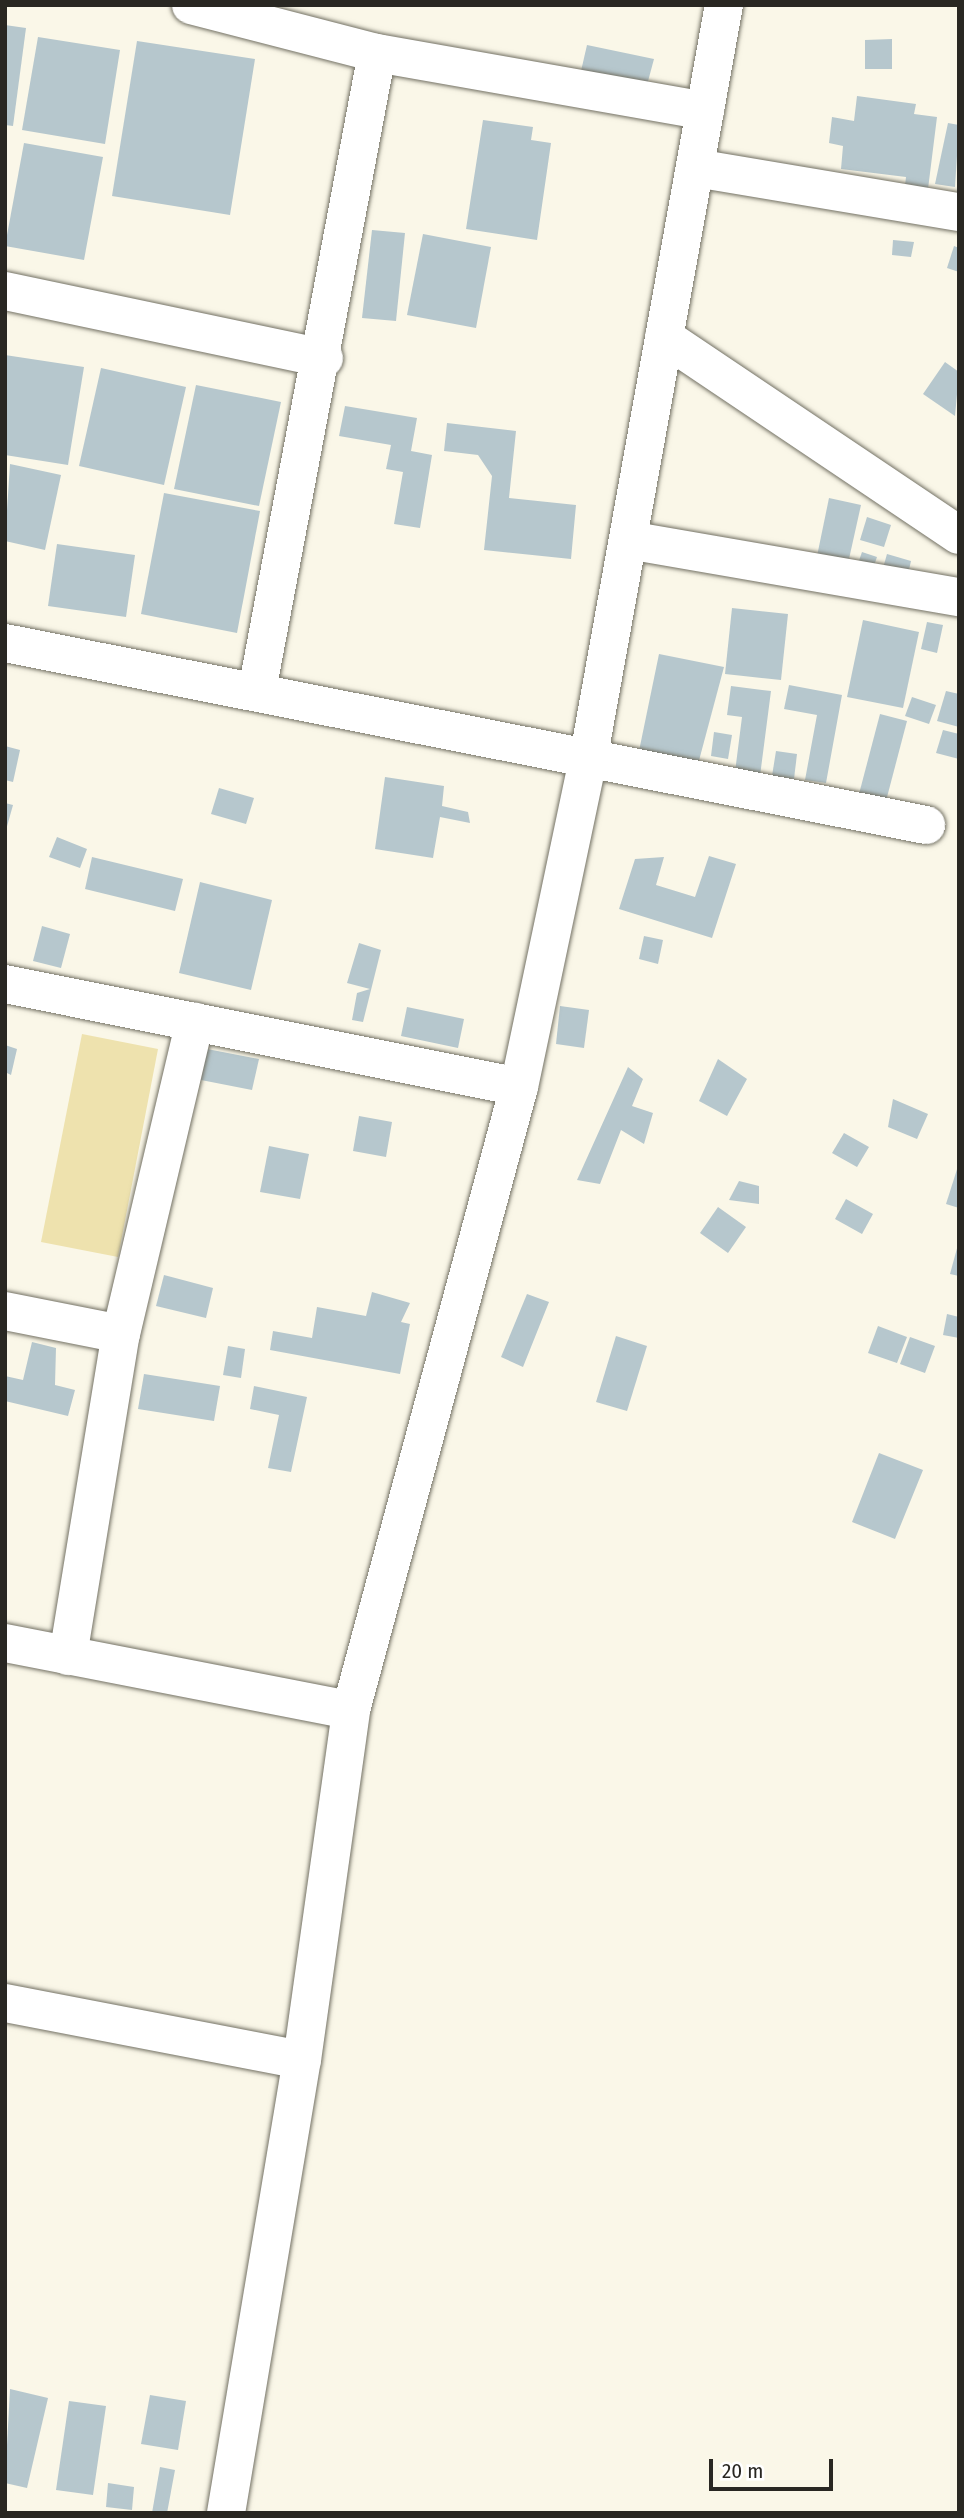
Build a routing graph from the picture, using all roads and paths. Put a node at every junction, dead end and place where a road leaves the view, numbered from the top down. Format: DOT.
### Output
graph roads {
  1 [pos="191,5"];
  2 [pos="724,5"];
  3 [pos="377,52"];
  4 [pos="705,111"];
  5 [pos="695,168"];
  6 [pos="959,212"];
  7 [pos="5,291"];
  8 [pos="664,337"];
  9 [pos="324,358"];
  10 [pos="959,535"];
  11 [pos="628,540"];
  12 [pos="959,597"];
  13 [pos="5,643"];
  14 [pos="257,691"];
  15 [pos="589,755"];
  16 [pos="926,825"];
  17 [pos="5,984"];
  18 [pos="195,1022"];
  19 [pos="520,1087"];
  20 [pos="5,1311"];
  21 [pos="121,1334"];
  22 [pos="5,1643"];
  23 [pos="68,1656"];
  24 [pos="351,1710"];
  25 [pos="5,2003"];
  26 [pos="302,2060"];
  27 [pos="226,2513"];
  1 -- 3 [label="street"];
  2 -- 4 [label="street"];
  3 -- 4 [label="street"];
  3 -- 9 [label="street"];
  4 -- 5 [label="street"];
  5 -- 6 [label="street"];
  5 -- 8 [label="street"];
  7 -- 9 [label="street"];
  8 -- 10 [label="street"];
  8 -- 11 [label="street"];
  9 -- 14 [label="street"];
  11 -- 12 [label="street"];
  11 -- 15 [label="street"];
  13 -- 14 [label="street"];
  14 -- 15 [label="street"];
  15 -- 16 [label="street"];
  15 -- 19 [label="street"];
  17 -- 18 [label="street"];
  18 -- 19 [label="street"];
  18 -- 21 [label="street"];
  19 -- 24 [label="street"];
  20 -- 21 [label="street"];
  21 -- 23 [label="street"];
  22 -- 23 [label="street"];
  23 -- 24 [label="street"];
  24 -- 26 [label="street"];
  25 -- 26 [label="street"];
  26 -- 27 [label="street"];
}
